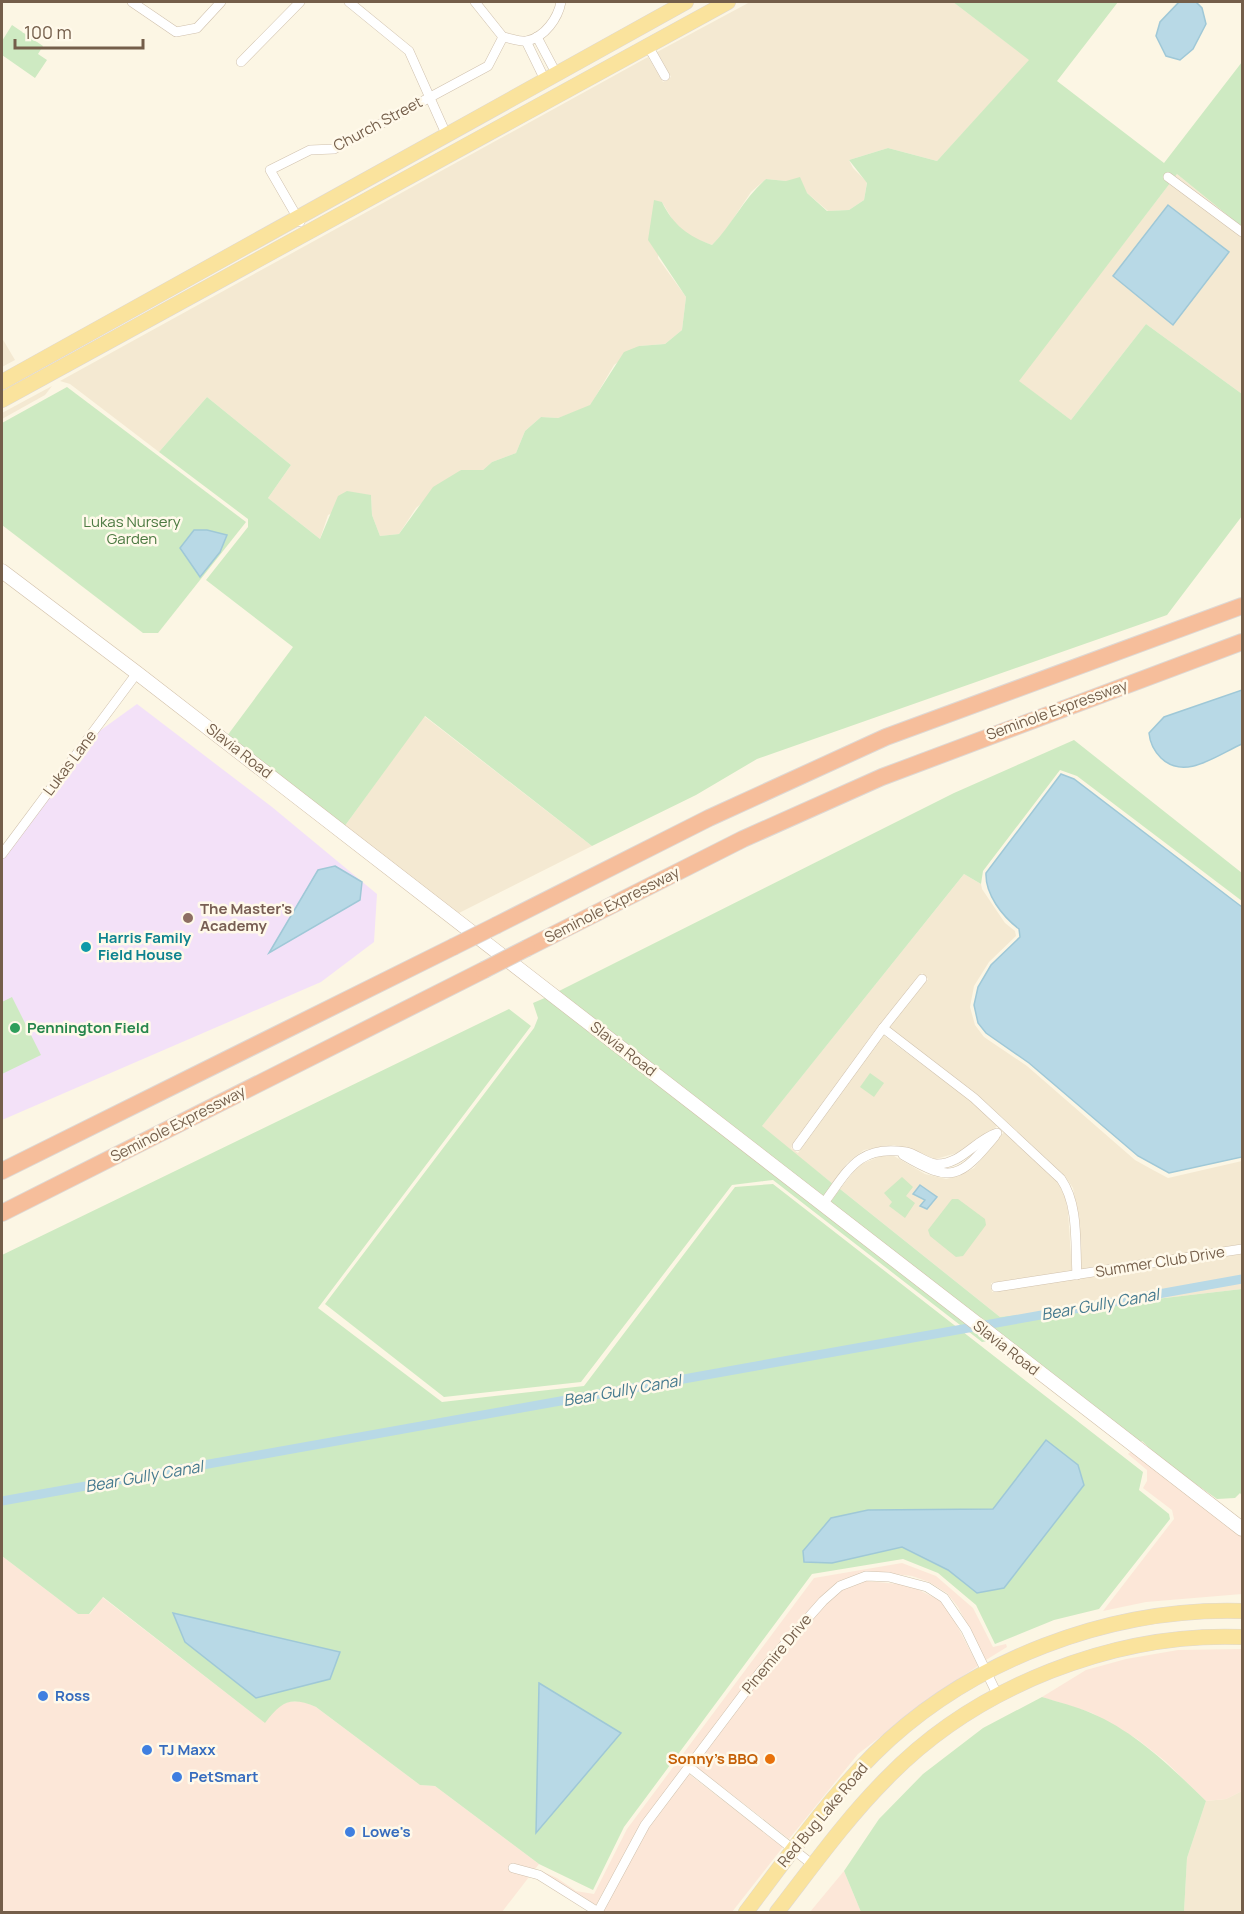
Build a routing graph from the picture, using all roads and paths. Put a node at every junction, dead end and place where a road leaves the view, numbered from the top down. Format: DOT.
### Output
graph roads {
  1 [pos="132,2"];
  2 [pos="221,2"];
  3 [pos="300,2"];
  4 [pos="349,2"];
  5 [pos="475,2"];
  6 [pos="561,2"];
  7 [pos="686,2"];
  8 [pos="728,2"];
  9 [pos="503,37"];
  10 [pos="537,37"];
  11 [pos="526,41"];
  12 [pos="648,46"];
  13 [pos="241,62"];
  14 [pos="664,76"];
  15 [pos="551,77"];
  16 [pos="428,98"];
  17 [pos="447,136"];
  18 [pos="1168,177"];
  19 [pos="298,219"];
  20 [pos="1242,232"];
  21 [pos="306,234"];
  22 [pos="2,382"];
  23 [pos="2,400"];
  24 [pos="2,571"];
  25 [pos="1242,606"];
  26 [pos="1242,642"];
  27 [pos="138,673"];
  28 [pos="2,854"];
  29 [pos="922,979"];
  30 [pos="883,1028"];
  31 [pos="1004,1125"];
  32 [pos="797,1146"];
  33 [pos="2,1171"];
  34 [pos="823,1204"];
  35 [pos="2,1213"];
  36 [pos="1242,1249"];
  37 [pos="1077,1275"];
  38 [pos="996,1287"];
  39 [pos="1242,1529"];
  40 [pos="1242,1611"];
  41 [pos="1242,1637"];
  42 [pos="987,1672"];
  43 [pos="998,1696"];
  44 [pos="689,1767"];
  45 [pos="794,1849"];
  46 [pos="813,1865"];
  47 [pos="513,1868"];
  48 [pos="598,1912"];
  49 [pos="746,1912"];
  50 [pos="777,1912"];
  1 -- 2 [label="street"];
  3 -- 13 [label="street"];
  4 -- 16 [label="street"];
  5 -- 9 [label="street"];
  6 -- 10 [label="street"];
  7 -- 15 [label="main road"];
  8 -- 12 [label="main road"];
  9 -- 11 [label="street"];
  9 -- 16 [label="street, Church Street"];
  10 -- 11 [label="street"];
  10 -- 15 [label="street"];
  11 -- 15 [label="street"];
  12 -- 14 [label="street"];
  12 -- 21 [label="main road"];
  15 -- 17 [label="main road"];
  16 -- 17 [label="street"];
  16 -- 19 [label="street, Church Street"];
  17 -- 19 [label="main road"];
  18 -- 20 [label="street"];
  19 -- 21 [label="street, Church Street"];
  19 -- 22 [label="main road"];
  21 -- 23 [label="main road"];
  24 -- 27 [label="street, Slavia Road"];
  25 -- 33 [label="highway, bridge"];
  26 -- 35 [label="highway, Seminole Expressway, bridge"];
  27 -- 28 [label="street, Lukas Lane"];
  27 -- 34 [label="street, Slavia Road"];
  29 -- 30 [label="street"];
  30 -- 31 [label="street, Summer Club Drive"];
  30 -- 32 [label="street"];
  31 -- 34 [label="street"];
  31 -- 37 [label="street, Summer Club Drive"];
  34 -- 39 [label="street, Slavia Road"];
  36 -- 37 [label="street, Summer Club Drive"];
  37 -- 38 [label="street, Summer Club Drive"];
  40 -- 42 [label="main road, Red Bug Lake Road"];
  41 -- 43 [label="main road, Red Bug Lake Road"];
  42 -- 43 [label="street, Pinemire Drive"];
  42 -- 44 [label="street, Pinemire Drive"];
  42 -- 45 [label="main road, Red Bug Lake Road"];
  43 -- 46 [label="main road, Red Bug Lake Road"];
  44 -- 45 [label="street"];
  44 -- 48 [label="street, Pinemire Drive"];
  45 -- 46 [label="street"];
  45 -- 49 [label="main road, Red Bug Lake Road"];
  46 -- 50 [label="main road, Red Bug Lake Road"];
  47 -- 48 [label="street"];
}
